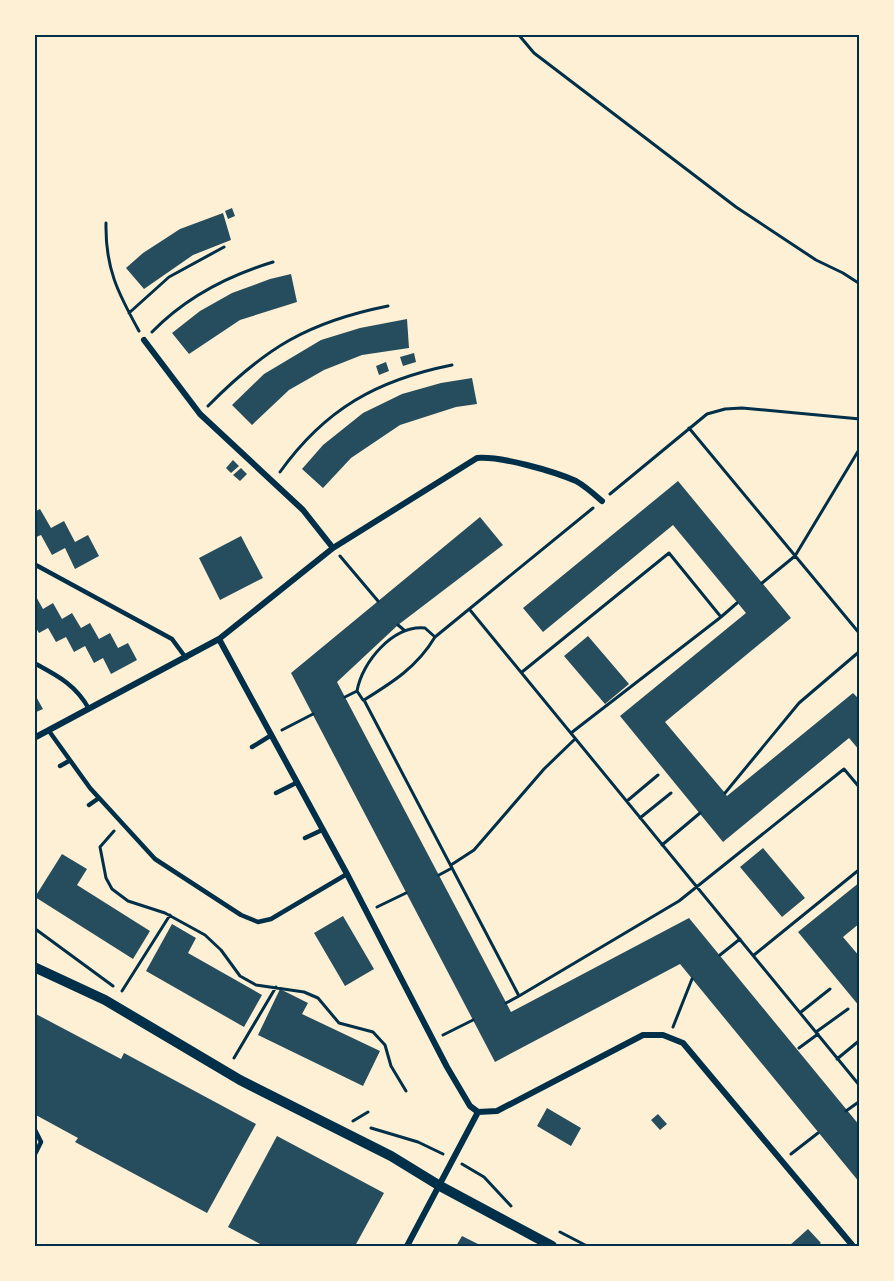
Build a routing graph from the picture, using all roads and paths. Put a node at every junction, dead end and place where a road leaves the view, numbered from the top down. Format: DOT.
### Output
graph roads {
  1 [pos="518,34"];
  2 [pos="106,223"];
  3 [pos="224,247"];
  4 [pos="273,262"];
  5 [pos="860,284"];
  6 [pos="388,306"];
  7 [pos="129,314"];
  8 [pos="144,340"];
  9 [pos="452,365"];
  10 [pos="200,414"];
  11 [pos="860,419"];
  12 [pos="689,428"];
  13 [pos="860,448"];
  14 [pos="273,480"];
  15 [pos="602,501"];
  16 [pos="333,548"];
  17 [pos="795,556"];
  18 [pos="34,564"];
  19 [pos="762,583"];
  20 [pos="378,601"];
  21 [pos="737,603"];
  22 [pos="470,610"];
  23 [pos="721,617"];
  24 [pos="398,625"];
  25 [pos="404,630"];
  26 [pos="860,634"];
  27 [pos="435,637"];
  28 [pos="219,639"];
  29 [pos="860,651"];
  30 [pos="186,658"];
  31 [pos="34,663"];
  32 [pos="522,672"];
  33 [pos="357,690"];
  34 [pos="345,697"];
  35 [pos="363,700"];
  36 [pos="89,709"];
  37 [pos="313,714"];
  38 [pos="49,730"];
  39 [pos="571,733"];
  40 [pos="270,736"];
  41 [pos="34,738"];
  42 [pos="575,739"];
  43 [pos="252,747"];
  44 [pos="69,761"];
  45 [pos="60,766"];
  46 [pos="658,775"];
  47 [pos="296,783"];
  48 [pos="860,788"];
  49 [pos="276,793"];
  50 [pos="671,794"];
  51 [pos="725,794"];
  52 [pos="99,798"];
  53 [pos="627,801"];
  54 [pos="89,805"];
  55 [pos="700,813"];
  56 [pos="640,818"];
  57 [pos="122,823"];
  58 [pos="322,830"];
  59 [pos="305,838"];
  60 [pos="662,844"];
  61 [pos="451,867"];
  62 [pos="860,869"];
  63 [pos="347,874"];
  64 [pos="439,875"];
  65 [pos="698,887"];
  66 [pos="406,893"];
  67 [pos="367,912"];
  68 [pos="170,915"];
  69 [pos="34,928"];
  70 [pos="740,939"];
  71 [pos="754,955"];
  72 [pos="720,956"];
  73 [pos="36,967"];
  74 [pos="692,979"];
  75 [pos="276,987"];
  76 [pos="830,989"];
  77 [pos="519,996"];
  78 [pos="507,1003"];
  79 [pos="848,1009"];
  80 [pos="801,1012"];
  81 [pos="473,1020"];
  82 [pos="817,1033"];
  83 [pos="669,1037"];
  84 [pos="433,1040"];
  85 [pos="860,1040"];
  86 [pos="799,1048"];
  87 [pos="224,1052"];
  88 [pos="234,1058"];
  89 [pos="837,1059"];
  90 [pos="243,1064"];
  91 [pos="860,1086"];
  92 [pos="406,1091"];
  93 [pos="860,1101"];
  94 [pos="846,1111"];
  95 [pos="368,1112"];
  96 [pos="478,1112"];
  97 [pos="342,1116"];
  98 [pos="352,1121"];
  99 [pos="358,1124"];
  100 [pos="364,1126"];
  101 [pos="34,1128"];
  102 [pos="818,1133"];
  103 [pos="431,1148"];
  104 [pos="34,1156"];
  105 [pos="782,1160"];
  106 [pos="472,1168"];
  107 [pos="440,1186"];
  108 [pos="520,1210"];
  109 [pos="558,1231"];
  110 [pos="407,1246"];
  111 [pos="552,1246"];
  112 [pos="587,1246"];
  113 [pos="853,1246"];
  1 -- 5 [label="path"];
  2 -- 7 [label="path"];
  3 -- 7 [label="path"];
  4 -- 8 [label="path"];
  6 -- 10 [label="path"];
  7 -- 8 [label="path"];
  8 -- 10 [label="street"];
  9 -- 14 [label="path"];
  10 -- 14 [label="street"];
  11 -- 12 [label="path"];
  12 -- 15 [label="path"];
  12 -- 17 [label="path"];
  13 -- 17 [label="path"];
  14 -- 16 [label="street"];
  15 -- 16 [label="street"];
  15 -- 22 [label="path"];
  16 -- 20 [label="path"];
  16 -- 28 [label="street"];
  17 -- 19 [label="path"];
  17 -- 26 [label="path"];
  18 -- 30 [label="lane"];
  21 -- 23 [label="path"];
  22 -- 27 [label="path"];
  22 -- 32 [label="path"];
  23 -- 32 [label="path"];
  23 -- 39 [label="path"];
  24 -- 25 [label="path"];
  25 -- 27 [label="path"];
  25 -- 33 [label="path"];
  27 -- 35 [label="path"];
  28 -- 30 [label="street"];
  28 -- 40 [label="street"];
  29 -- 51 [label="path"];
  30 -- 36 [label="street"];
  31 -- 36 [label="lane"];
  32 -- 39 [label="path"];
  33 -- 34 [label="path"];
  33 -- 35 [label="path"];
  35 -- 61 [label="path"];
  36 -- 38 [label="street"];
  37 -- 40 [label="path"];
  38 -- 41 [label="street"];
  38 -- 44 [label="lane"];
  39 -- 42 [label="path"];
  40 -- 43 [label="lane"];
  40 -- 47 [label="street"];
  42 -- 53 [label="path"];
  42 -- 61 [label="path"];
  44 -- 45 [label="lane"];
  44 -- 52 [label="lane"];
  46 -- 53 [label="path"];
  47 -- 49 [label="lane"];
  47 -- 58 [label="street"];
  48 -- 65 [label="path"];
  50 -- 56 [label="path"];
  52 -- 54 [label="lane"];
  52 -- 57 [label="lane"];
  53 -- 56 [label="path"];
  55 -- 60 [label="path"];
  56 -- 60 [label="path"];
  57 -- 63 [label="lane"];
  57 -- 68 [label="path"];
  58 -- 59 [label="lane"];
  58 -- 63 [label="street"];
  60 -- 65 [label="path"];
  61 -- 64 [label="path"];
  61 -- 77 [label="path"];
  62 -- 71 [label="path"];
  63 -- 67 [label="street"];
  65 -- 70 [label="path"];
  65 -- 77 [label="path"];
  66 -- 67 [label="path"];
  67 -- 84 [label="street"];
  68 -- 69 [label="path"];
  68 -- 75 [label="path"];
  70 -- 71 [label="path"];
  70 -- 72 [label="path"];
  71 -- 80 [label="path"];
  73 -- 107 [label="street"];
  74 -- 83 [label="path"];
  75 -- 88 [label="path"];
  75 -- 92 [label="path"];
  76 -- 80 [label="path"];
  77 -- 78 [label="path"];
  79 -- 82 [label="path"];
  80 -- 82 [label="path"];
  81 -- 84 [label="path"];
  82 -- 86 [label="path"];
  82 -- 89 [label="path"];
  83 -- 96 [label="street"];
  83 -- 105 [label="street"];
  84 -- 96 [label="street"];
  85 -- 89 [label="path"];
  87 -- 88 [label="path"];
  88 -- 90 [label="path"];
  89 -- 91 [label="path"];
  93 -- 94 [label="path"];
  95 -- 98 [label="path"];
  96 -- 107 [label="street"];
  97 -- 98 [label="path"];
  98 -- 99 [label="path"];
  100 -- 103 [label="path"];
  101 -- 104 [label="lane"];
  102 -- 105 [label="path"];
  105 -- 113 [label="street"];
  106 -- 108 [label="path"];
  107 -- 110 [label="street"];
  107 -- 111 [label="street"];
  109 -- 112 [label="path"];
}
